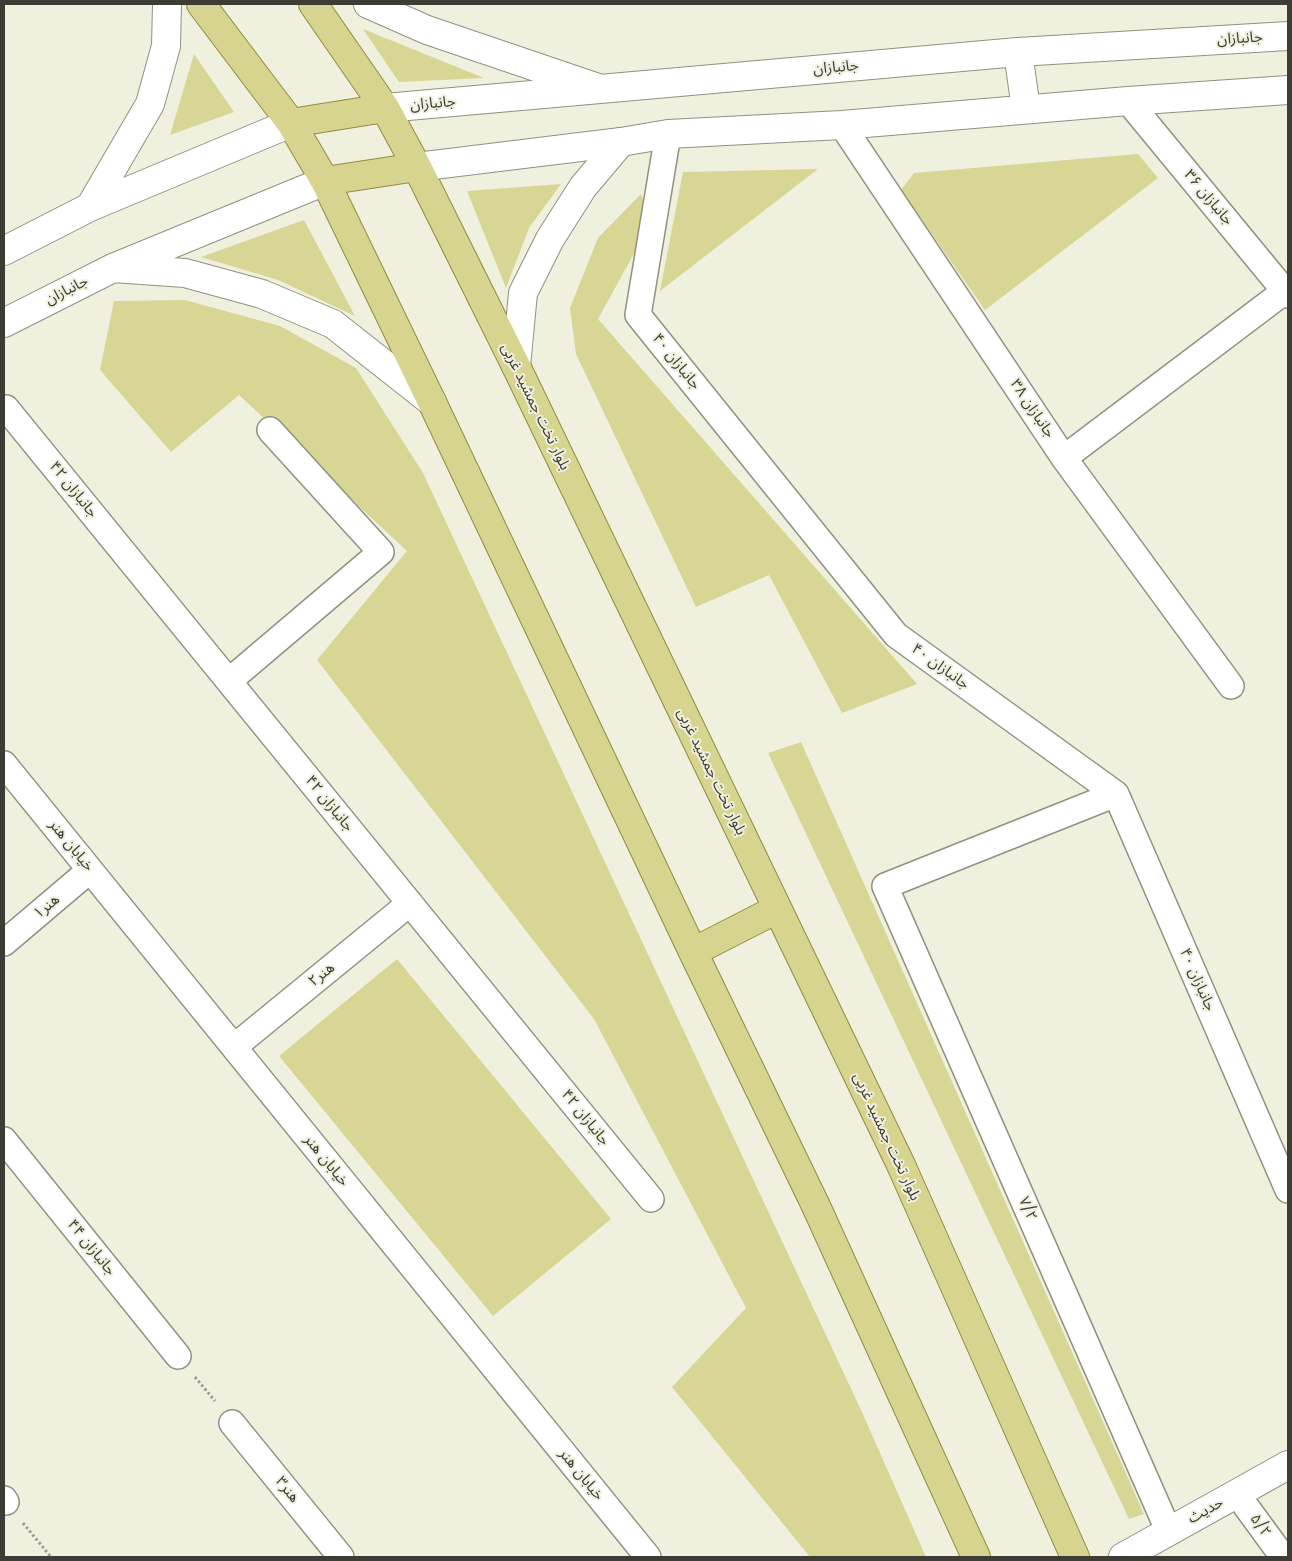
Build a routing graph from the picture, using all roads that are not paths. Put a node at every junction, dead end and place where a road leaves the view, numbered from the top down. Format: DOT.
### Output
graph roads {
  1 [pos="167,4"];
  2 [pos="201,4"];
  3 [pos="313,4"];
  4 [pos="368,4"];
  5 [pos="1288,36"];
  6 [pos="1018,52"];
  7 [pos="598,88"];
  8 [pos="1288,90"];
  9 [pos="1128,101"];
  10 [pos="385,108"];
  11 [pos="1026,109"];
  12 [pos="290,123"];
  13 [pos="842,125"];
  14 [pos="668,134"];
  15 [pos="620,142"];
  16 [pos="417,167"];
  17 [pos="325,181"];
  18 [pos="90,207"];
  19 [pos="4,251"];
  20 [pos="113,268"];
  21 [pos="1287,293"];
  22 [pos="4,323"];
  23 [pos="516,366"];
  24 [pos="432,402"];
  25 [pos="6,408"];
  26 [pos="270,430"];
  27 [pos="1064,458"];
  28 [pos="228,681"];
  29 [pos="1230,686"];
  30 [pos="4,764"];
  31 [pos="1116,794"];
  32 [pos="90,870"];
  33 [pos="410,903"];
  34 [pos="777,909"];
  35 [pos="4,943"];
  36 [pos="693,952"];
  37 [pos="234,1048"];
  38 [pos="4,1140"];
  39 [pos="1288,1190"];
  40 [pos="651,1199"];
  41 [pos="178,1356"];
  42 [pos="232,1423"];
  43 [pos="1288,1465"];
  44 [pos="1237,1494"];
  45 [pos="1169,1532"];
  46 [pos="341,1557"];
  47 [pos="648,1557"];
  48 [pos="976,1557"];
  49 [pos="1075,1557"];
  50 [pos="1123,1557"];
  51 [pos="1283,1557"];
  1 -- 18 [label="street"];
  2 -- 12 [label="main road"];
  3 -- 10 [label="main road, بلوار تخت جمشید غربی"];
  4 -- 7 [label="street"];
  5 -- 6 [label="street, جانبازان"];
  6 -- 7 [label="street, جانبازان"];
  6 -- 11 [label="street"];
  7 -- 10 [label="street, جانبازان"];
  8 -- 9 [label="street"];
  9 -- 11 [label="street"];
  9 -- 21 [label="street, ۳۶ جانبازان"];
  10 -- 12 [label="main road"];
  10 -- 16 [label="main road, بلوار تخت جمشید غربی"];
  11 -- 13 [label="street"];
  12 -- 17 [label="main road"];
  12 -- 18 [label="street"];
  13 -- 14 [label="street"];
  13 -- 27 [label="street, ۳۸ جانبازان"];
  14 -- 15 [label="street"];
  14 -- 31 [label="street, ۴۰ جانبازان"];
  15 -- 16 [label="street"];
  15 -- 23 [label="street"];
  16 -- 17 [label="main road"];
  16 -- 23 [label="main road, بلوار تخت جمشید غربی"];
  17 -- 20 [label="street, جانبازان"];
  17 -- 24 [label="main road"];
  18 -- 19 [label="street"];
  20 -- 22 [label="street, جانبازان"];
  20 -- 24 [label="street"];
  21 -- 27 [label="street"];
  23 -- 34 [label="main road, بلوار تخت جمشید غربی"];
  24 -- 36 [label="main road"];
  25 -- 28 [label="street, ۴۲ جانبازان"];
  26 -- 28 [label="street"];
  27 -- 29 [label="street, ۳۸ جانبازان"];
  28 -- 33 [label="street, ۴۲ جانبازان"];
  30 -- 32 [label="street, خیابان هنر"];
  31 -- 39 [label="street, ۴۰ جانبازان"];
  31 -- 45 [label="street, ۷/۲"];
  32 -- 35 [label="street, هنر۱"];
  32 -- 37 [label="street, خیابان هنر"];
  33 -- 37 [label="street, هنر۲"];
  33 -- 40 [label="street, ۴۲ جانبازان"];
  34 -- 36 [label="main road"];
  34 -- 49 [label="main road, بلوار تخت جمشید غربی"];
  36 -- 48 [label="main road"];
  37 -- 47 [label="street, خیابان هنر"];
  38 -- 41 [label="street, ۴۴ جانبازان"];
  42 -- 46 [label="street, هنر۳"];
  43 -- 44 [label="street, حدیث"];
  44 -- 45 [label="street, حدیث"];
  44 -- 51 [label="street, ۵/۲"];
  45 -- 50 [label="street, حدیث"];
}
